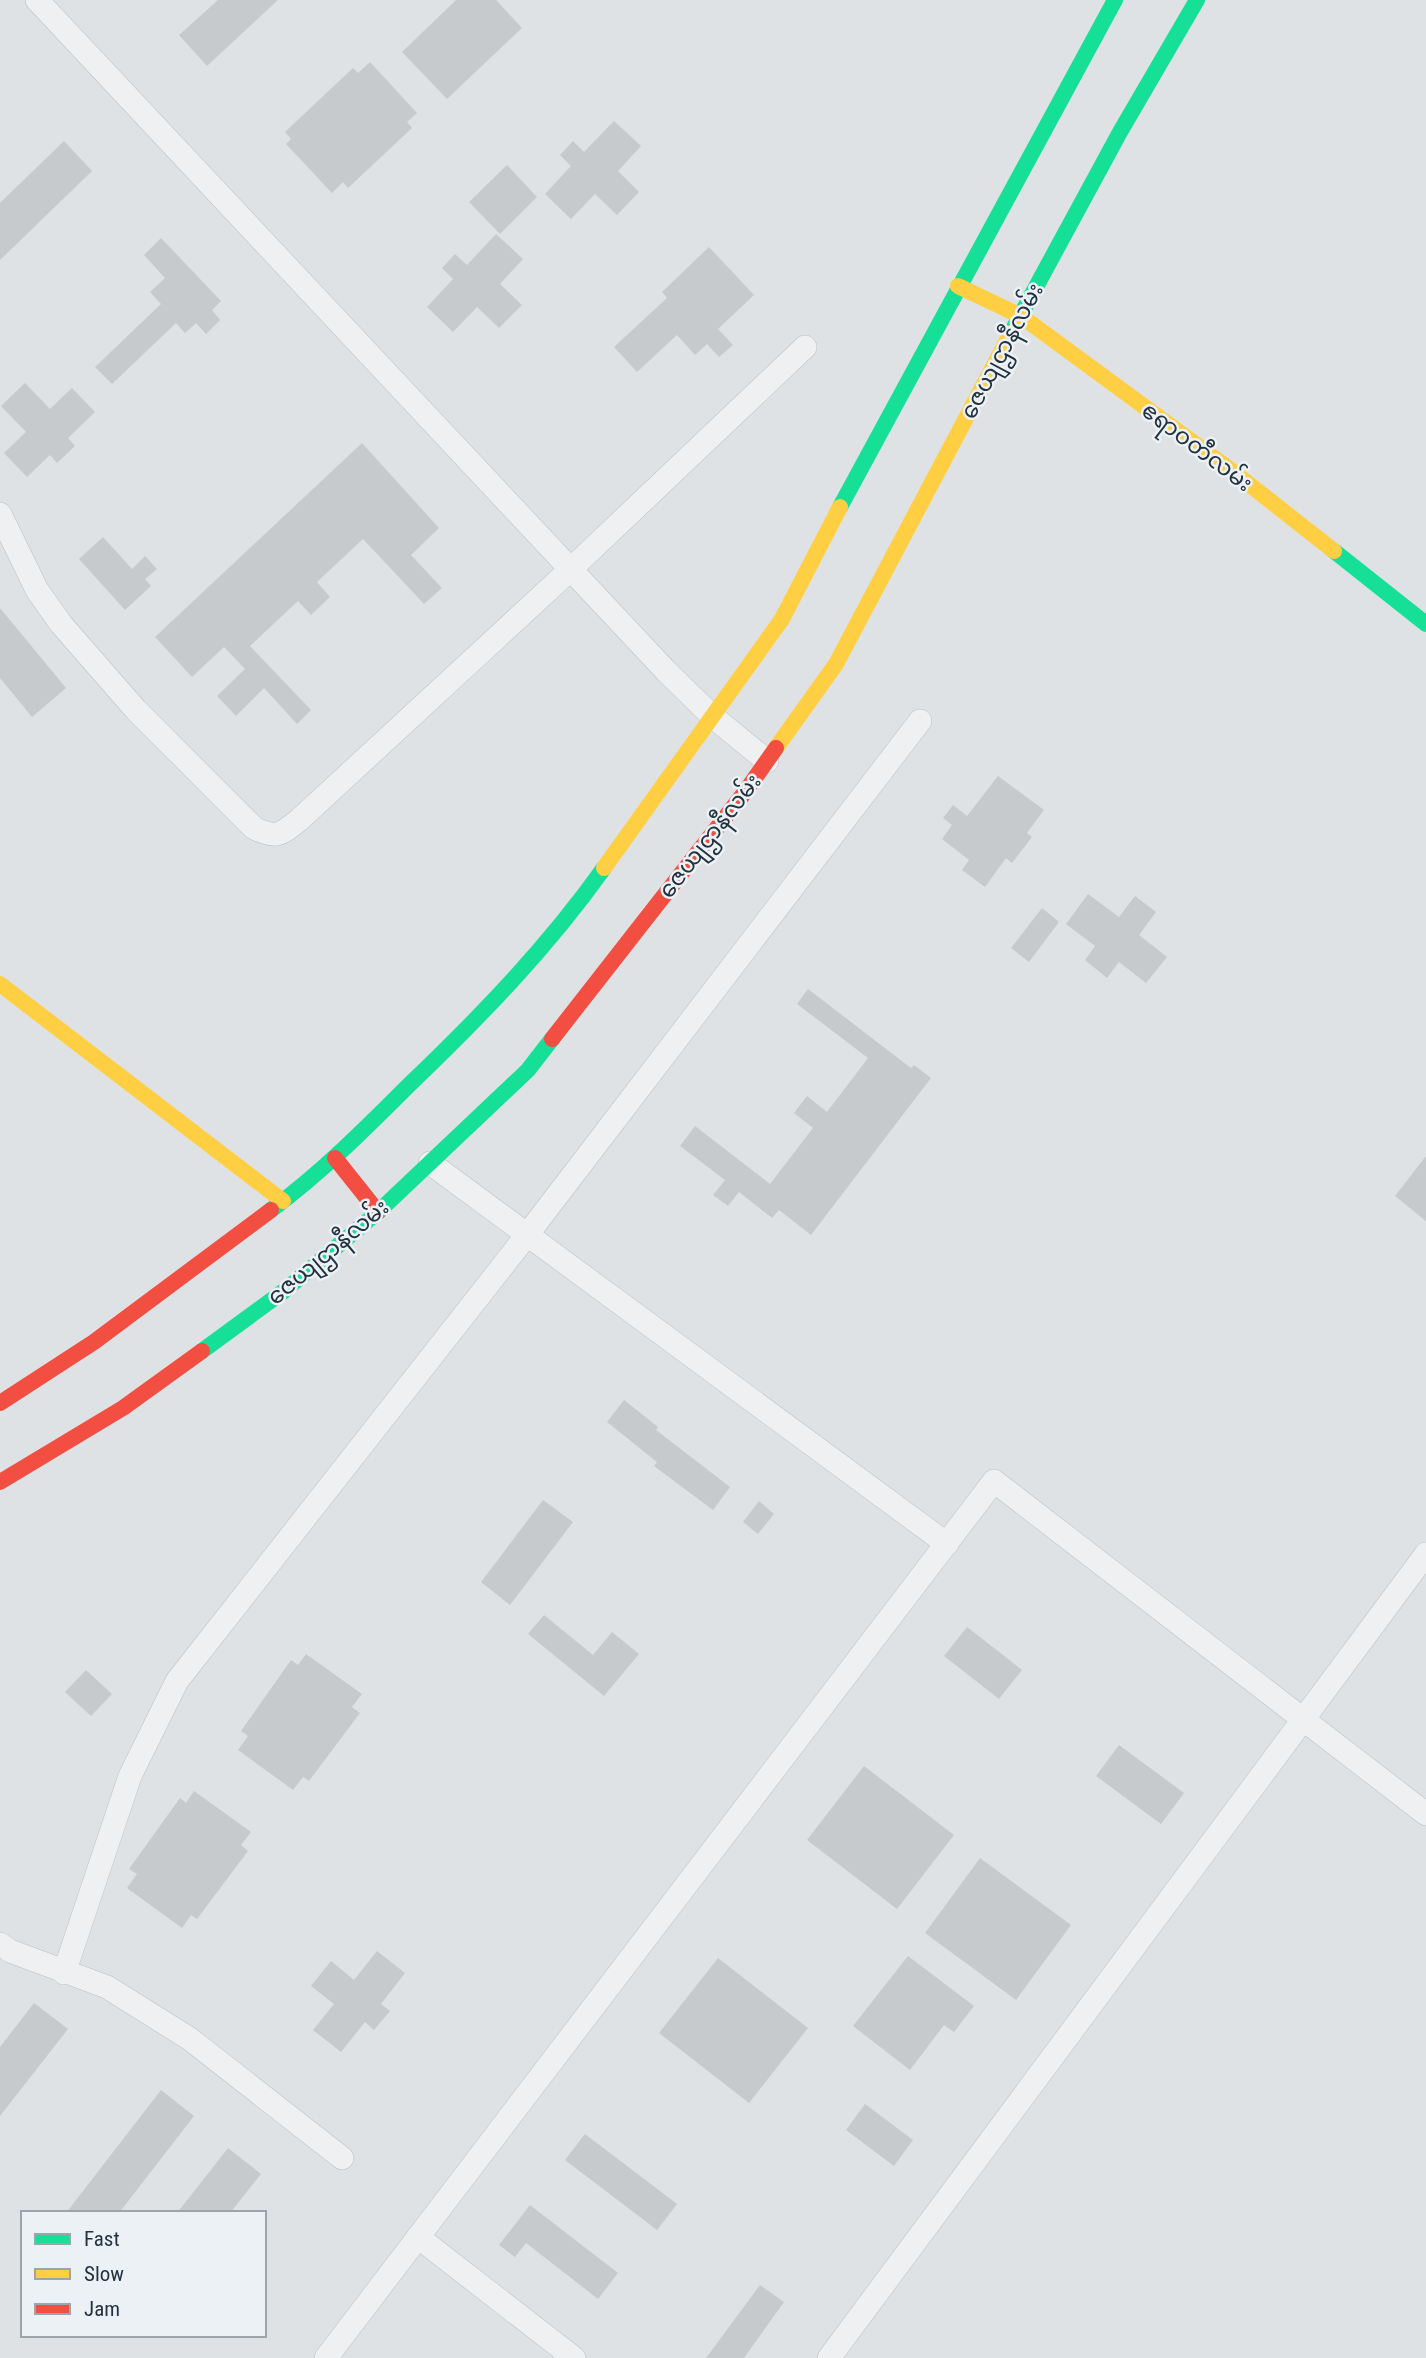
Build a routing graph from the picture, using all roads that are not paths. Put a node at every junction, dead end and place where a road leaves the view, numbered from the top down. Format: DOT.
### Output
graph roads {
  1 [pos="37,0"];
  2 [pos="1115,0"];
  3 [pos="1198,0"];
  4 [pos="958,286"];
  5 [pos="1021,316"];
  6 [pos="805,346"];
  7 [pos="0,514"];
  8 [pos="571,569"];
  9 [pos="1426,624"];
  10 [pos="712,716"];
  11 [pos="920,721"];
  12 [pos="767,761"];
  13 [pos="0,984"];
  14 [pos="335,1157"];
  15 [pos="430,1163"];
  16 [pos="283,1201"];
  17 [pos="378,1212"];
  18 [pos="527,1235"];
  19 [pos="0,1403"];
  20 [pos="0,1482"];
  21 [pos="947,1544"];
  22 [pos="1426,1554"];
  23 [pos="1303,1720"];
  24 [pos="1426,1814"];
  25 [pos="0,1944"];
  26 [pos="64,1973"];
  27 [pos="342,2158"];
  28 [pos="418,2237"];
  29 [pos="326,2358"];
  30 [pos="574,2358"];
  31 [pos="829,2358"];
  1 -- 8 [label="street"];
  2 -- 4 [label="main road"];
  3 -- 5 [label="main road, ဇေယျဌာနီလမ်း"];
  4 -- 5 [label="main road, ဧရာဝတီလမ်း"];
  4 -- 10 [label="main road"];
  5 -- 9 [label="main road, ဧရာဝတီလမ်း"];
  5 -- 12 [label="main road, ဇေယျဌာနီလမ်း"];
  6 -- 8 [label="street"];
  7 -- 8 [label="street"];
  8 -- 10 [label="street"];
  10 -- 12 [label="street"];
  10 -- 14 [label="main road"];
  11 -- 18 [label="street"];
  12 -- 15 [label="main road, ဇေယျဌာနီလမ်း"];
  13 -- 16 [label="main road"];
  14 -- 16 [label="main road"];
  14 -- 17 [label="main road"];
  15 -- 17 [label="main road, ဇေယျဌာနီလမ်း"];
  15 -- 18 [label="street"];
  16 -- 19 [label="main road"];
  17 -- 20 [label="main road, ဇေယျဌာနီလမ်း"];
  18 -- 21 [label="street"];
  18 -- 26 [label="street"];
  21 -- 23 [label="street"];
  21 -- 28 [label="street"];
  22 -- 23 [label="street"];
  23 -- 24 [label="street"];
  23 -- 31 [label="street"];
  25 -- 26 [label="street"];
  26 -- 27 [label="street"];
  28 -- 29 [label="street"];
  28 -- 30 [label="street"];
}
